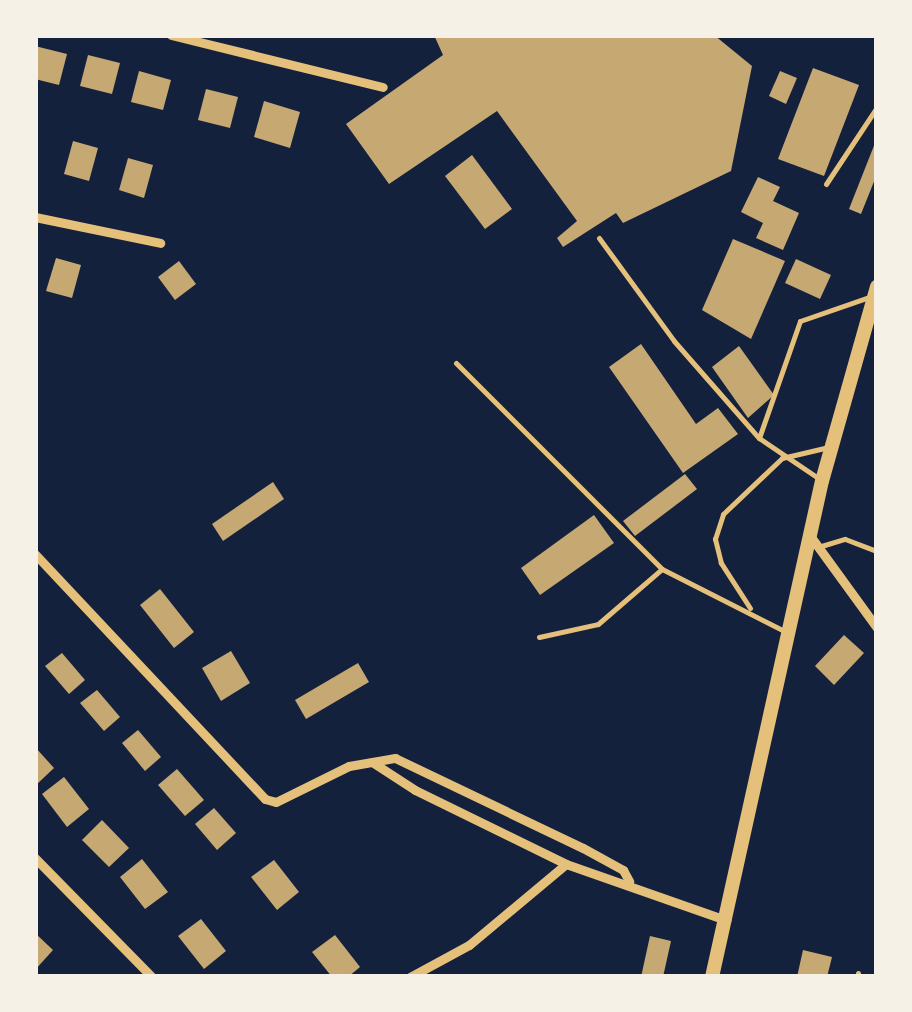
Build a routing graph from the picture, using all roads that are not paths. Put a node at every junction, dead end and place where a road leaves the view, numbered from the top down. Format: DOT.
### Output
graph roads {
  1 [pos="171,35"];
  2 [pos="384,87"];
  3 [pos="877,106"];
  4 [pos="826,184"];
  5 [pos="35,217"];
  6 [pos="599,238"];
  7 [pos="160,243"];
  8 [pos="876,291"];
  9 [pos="456,363"];
  10 [pos="759,438"];
  11 [pos="832,446"];
  12 [pos="782,458"];
  13 [pos="822,481"];
  14 [pos="814,542"];
  15 [pos="877,550"];
  16 [pos="35,554"];
  17 [pos="662,569"];
  18 [pos="751,609"];
  19 [pos="877,628"];
  20 [pos="790,635"];
  21 [pos="540,637"];
  22 [pos="372,762"];
  23 [pos="35,858"];
  24 [pos="566,864"];
  25 [pos="629,881"];
  26 [pos="728,921"];
  27 [pos="713,974"];
  28 [pos="152,977"];
  29 [pos="410,977"];
  30 [pos="698,977"];
  1 -- 2 [label="street"];
  3 -- 4 [label="lane"];
  5 -- 7 [label="street"];
  6 -- 10 [label="lane"];
  8 -- 10 [label="lane"];
  8 -- 11 [label="main road"];
  9 -- 17 [label="lane"];
  10 -- 12 [label="lane"];
  11 -- 12 [label="lane"];
  11 -- 13 [label="main road"];
  12 -- 13 [label="lane"];
  12 -- 18 [label="lane"];
  13 -- 14 [label="main road"];
  14 -- 15 [label="lane"];
  14 -- 19 [label="street"];
  14 -- 20 [label="main road"];
  16 -- 22 [label="street"];
  17 -- 18 [label="lane"];
  17 -- 21 [label="lane"];
  18 -- 20 [label="lane"];
  20 -- 26 [label="main road"];
  22 -- 24 [label="street"];
  22 -- 25 [label="street"];
  23 -- 28 [label="street"];
  24 -- 25 [label="street"];
  24 -- 29 [label="street"];
  25 -- 26 [label="street"];
  26 -- 27 [label="main road"];
  27 -- 30 [label="lane"];
}
